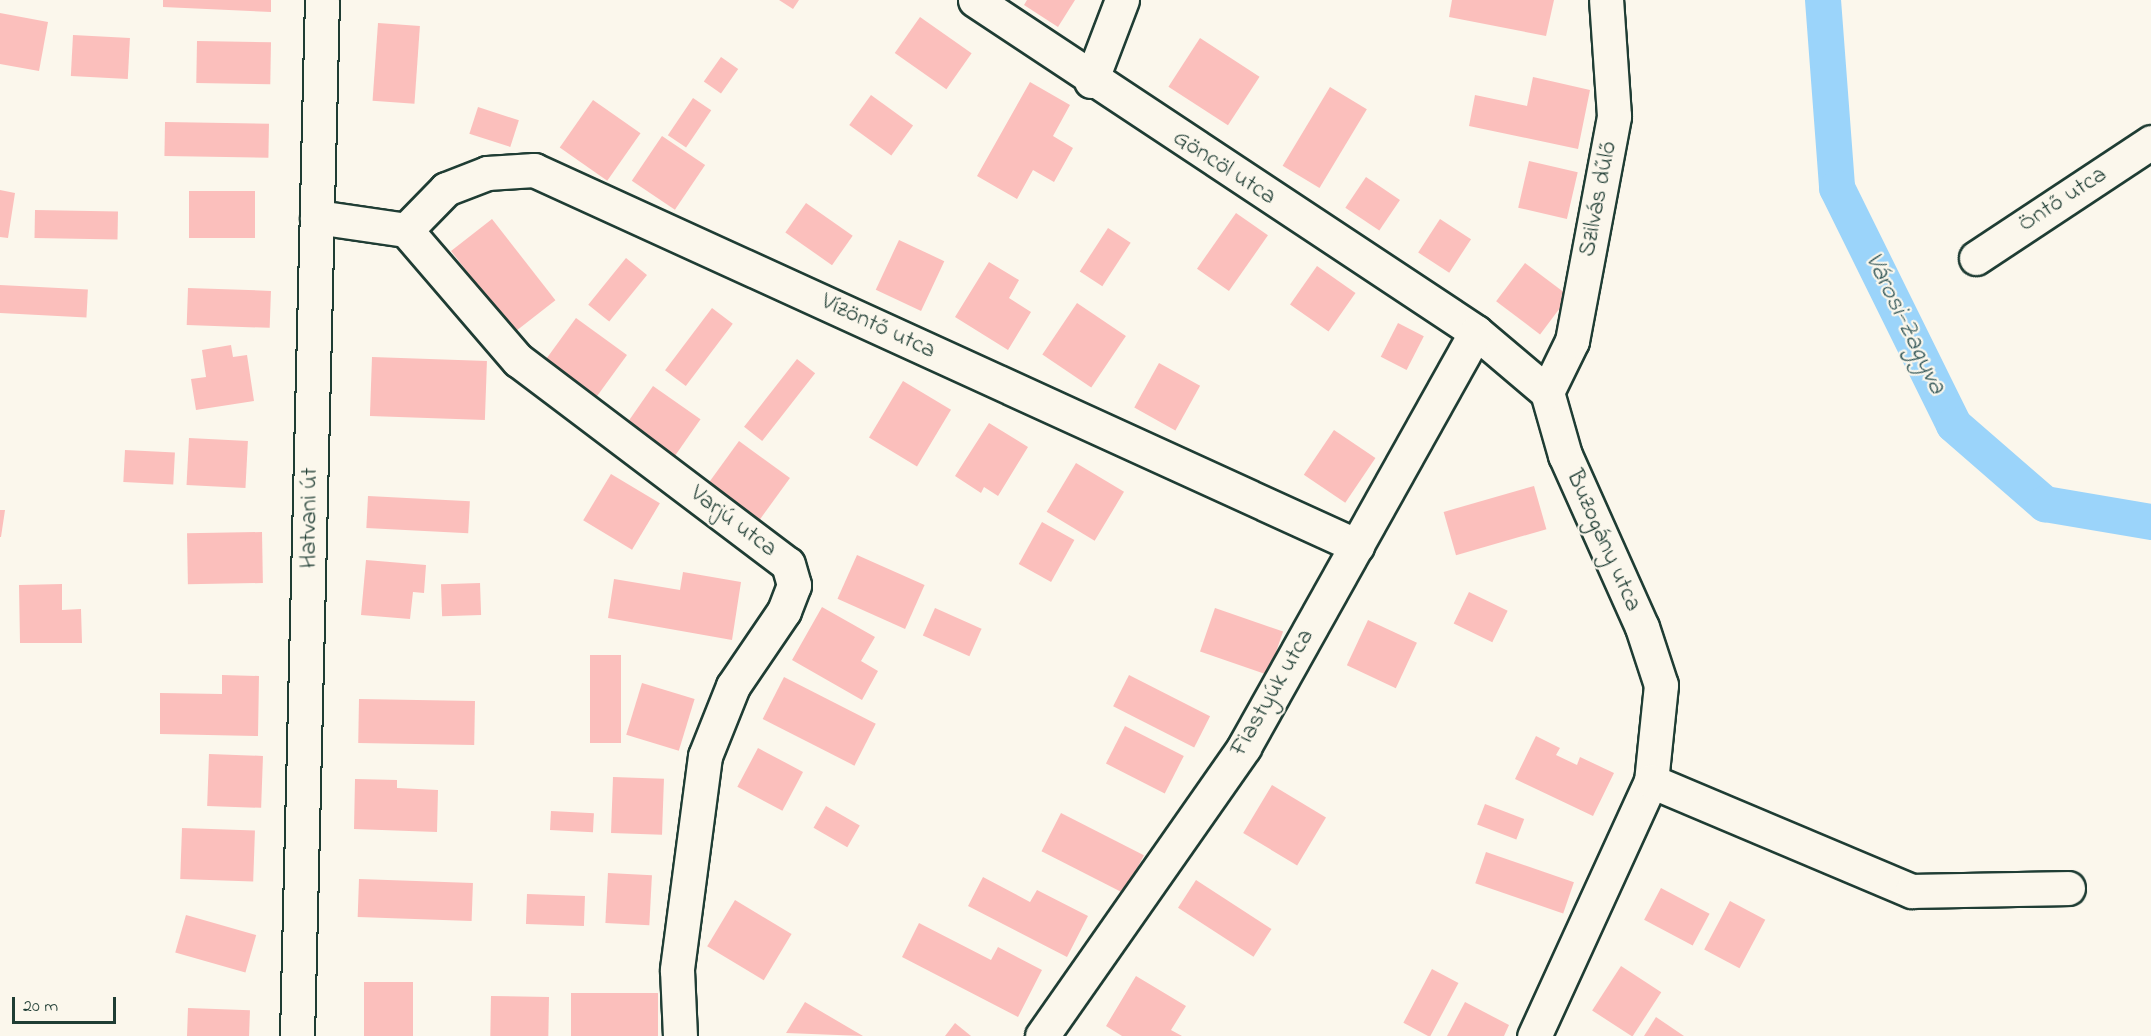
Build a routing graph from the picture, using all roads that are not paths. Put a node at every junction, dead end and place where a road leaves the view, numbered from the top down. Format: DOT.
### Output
graph roads {
  1 [pos="322,0"];
  2 [pos="975,0"];
  3 [pos="1122,0"];
  4 [pos="1606,0"];
  5 [pos="1091,81"];
  6 [pos="2151,142"];
  7 [pos="317,217"];
  8 [pos="406,230"];
  9 [pos="1976,258"];
  10 [pos="1476,332"];
  11 [pos="1547,392"];
  12 [pos="1357,546"];
  13 [pos="1651,781"];
  14 [pos="2068,888"];
  15 [pos="297,1036"];
  16 [pos="680,1036"];
  17 [pos="1042,1036"];
  18 [pos="1534,1036"];
  1 -- 7 [label="street, Hatvani út"];
  2 -- 5 [label="street, Göncöl utca"];
  3 -- 5 [label="street"];
  4 -- 11 [label="street, Szilvás dűlő"];
  5 -- 10 [label="street, Göncöl utca"];
  6 -- 9 [label="street, Öntő utca"];
  7 -- 8 [label="street"];
  7 -- 15 [label="street, Hatvani út"];
  8 -- 12 [label="street, Vízöntő utca"];
  8 -- 16 [label="street, Varjú utca"];
  10 -- 11 [label="street"];
  10 -- 12 [label="street, Fiastyúk utca"];
  11 -- 13 [label="street, Buzogány utca"];
  12 -- 17 [label="street, Fiastyúk utca"];
  13 -- 14 [label="street"];
  13 -- 18 [label="street, Buzogány utca"];
}
